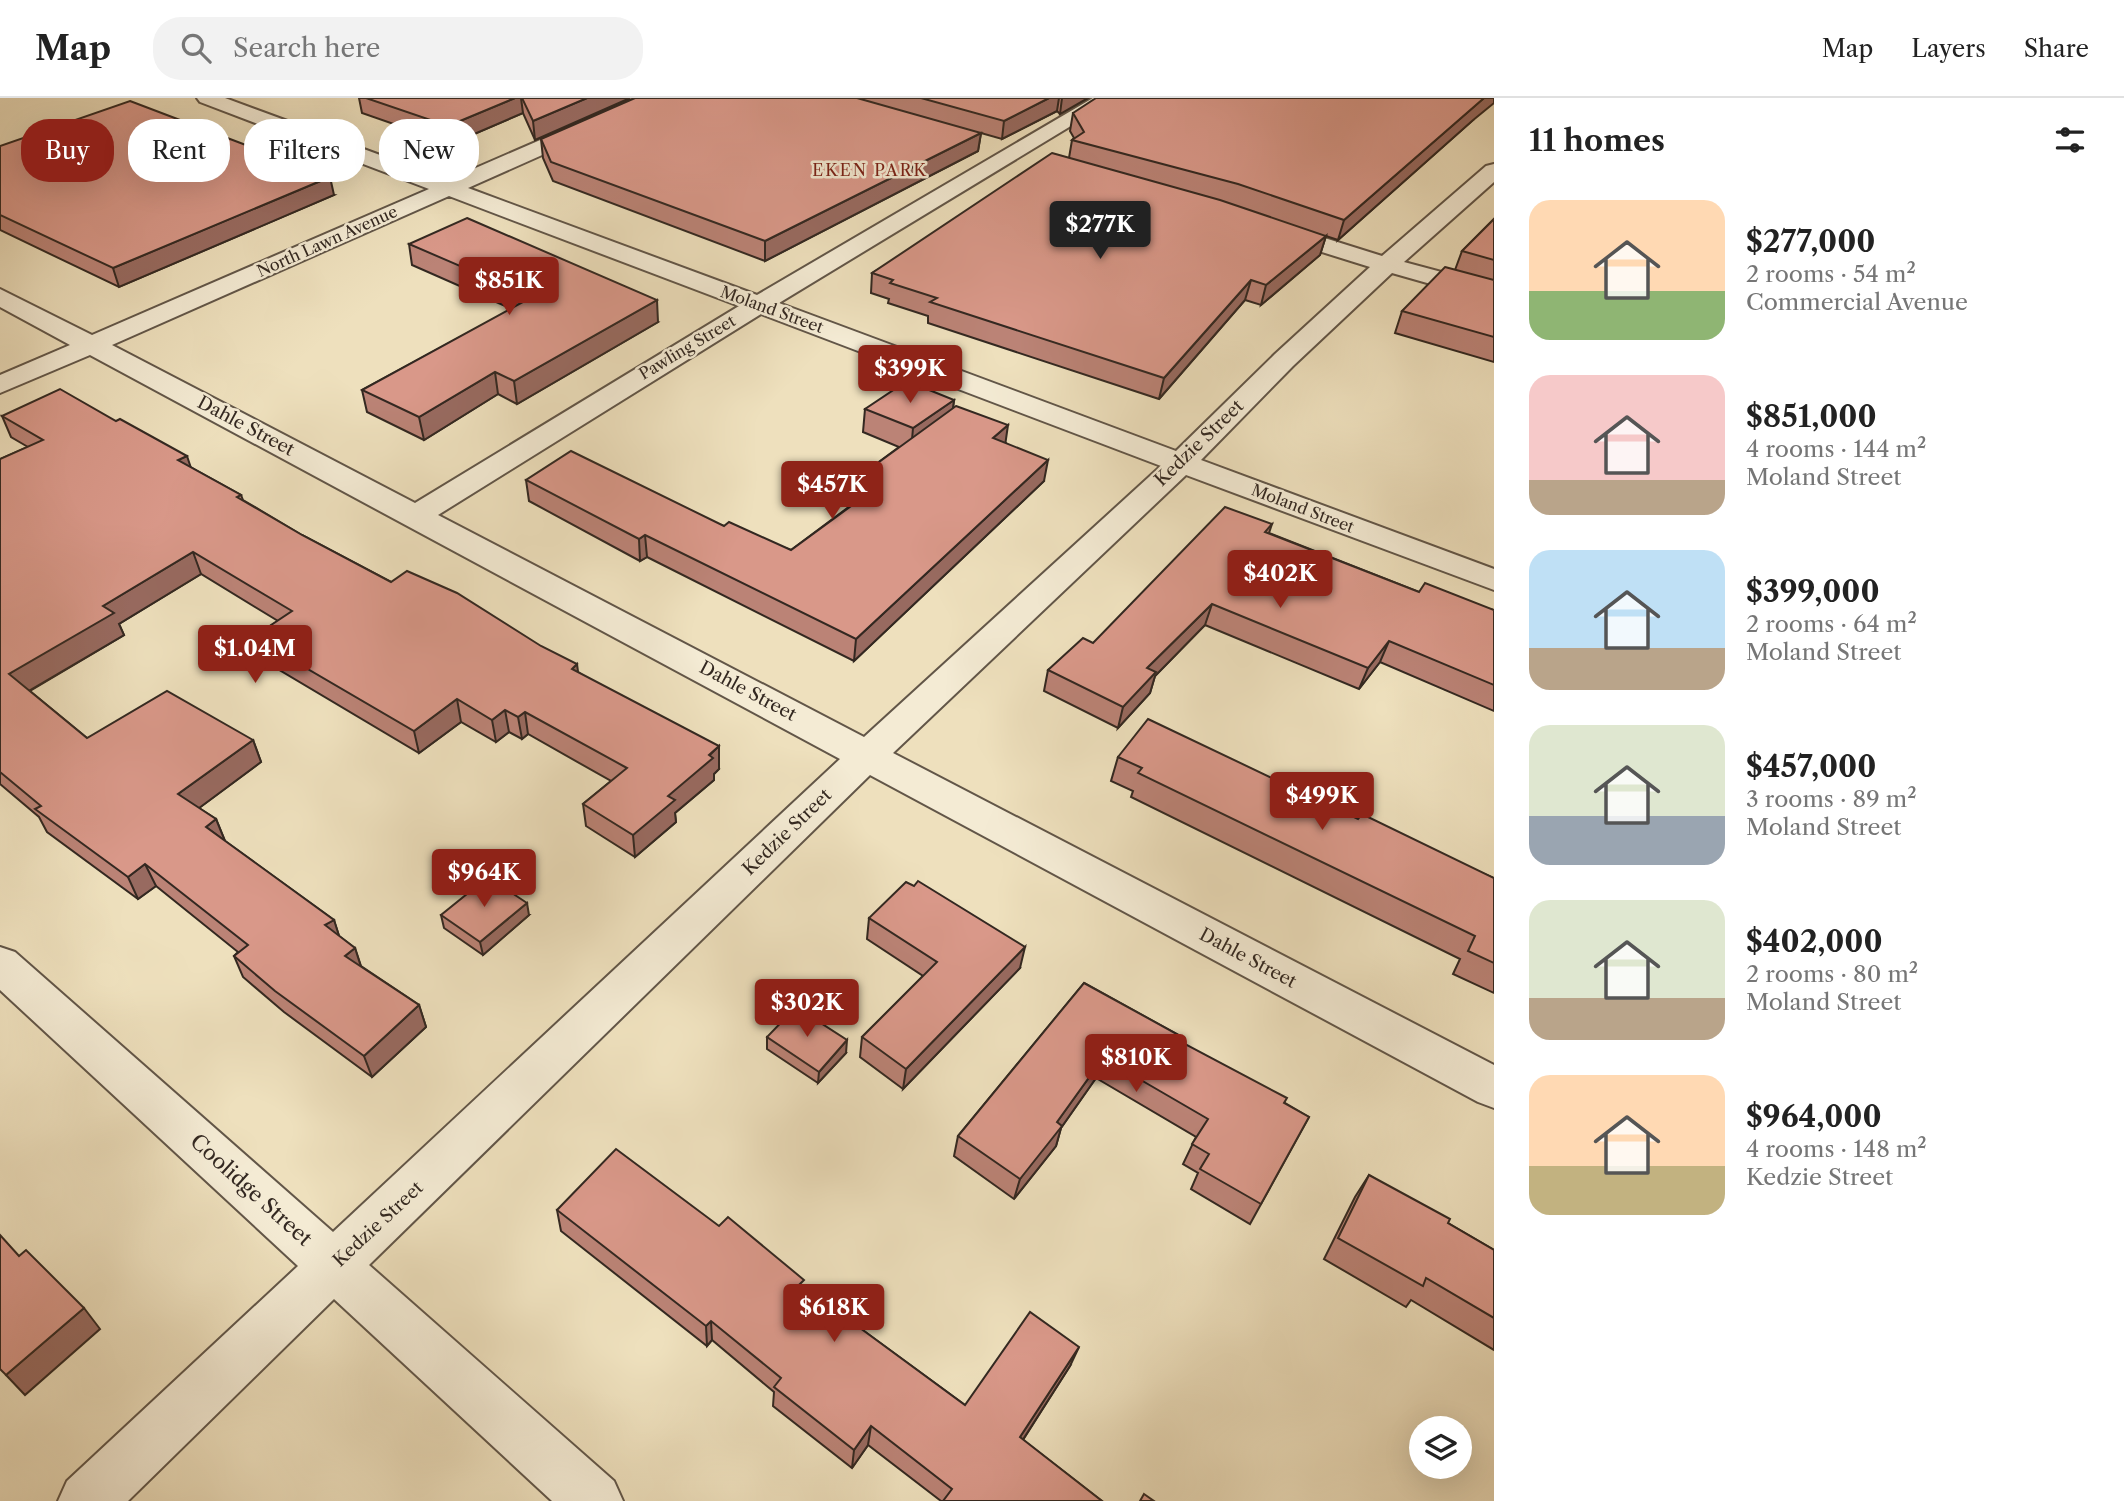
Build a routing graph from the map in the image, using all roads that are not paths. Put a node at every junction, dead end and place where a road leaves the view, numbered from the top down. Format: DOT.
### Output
graph roads {
  1 [pos="207,98"];
  2 [pos="654,98"];
  3 [pos="1107,98"];
  4 [pos="987,145"];
  5 [pos="1025,156"];
  6 [pos="1494,171"];
  7 [pos="448,188"];
  8 [pos="1248,218"];
  9 [pos="1394,258"];
  10 [pos="1494,281"];
  11 [pos="1494,294"];
  12 [pos="0,297"];
  13 [pos="759,305"];
  14 [pos="91,344"];
  15 [pos="0,385"];
  16 [pos="1181,463"];
  17 [pos="415,516"];
  18 [pos="1494,580"];
  19 [pos="868,755"];
  20 [pos="0,964"];
  21 [pos="1494,1088"];
  22 [pos="333,1265"];
  23 [pos="87,1501"];
  24 [pos="594,1501"];
  1 -- 7 [label="street, Moland Street"];
  2 -- 7 [label="street, North Lawn Avenue"];
  3 -- 5 [label="street, Pawling Street"];
  4 -- 5 [label="street"];
  5 -- 13 [label="street, Pawling Street"];
  6 -- 9 [label="street, Kedzie Street"];
  7 -- 13 [label="street, Moland Street"];
  7 -- 14 [label="street, North Lawn Avenue"];
  8 -- 9 [label="street"];
  9 -- 10 [label="street"];
  9 -- 11 [label="street"];
  9 -- 16 [label="street, Kedzie Street"];
  12 -- 14 [label="street, Dahle Street"];
  13 -- 16 [label="street, Moland Street"];
  13 -- 17 [label="street, Pawling Street"];
  14 -- 15 [label="street, North Lawn Avenue"];
  14 -- 17 [label="street, Dahle Street"];
  16 -- 18 [label="street, Moland Street"];
  16 -- 19 [label="street, Kedzie Street"];
  17 -- 19 [label="street, Dahle Street"];
  19 -- 21 [label="street, Dahle Street"];
  19 -- 22 [label="street, Kedzie Street"];
  20 -- 22 [label="street, Coolidge Street"];
  22 -- 23 [label="street, Kedzie Street"];
  22 -- 24 [label="street, Coolidge Street"];
}
